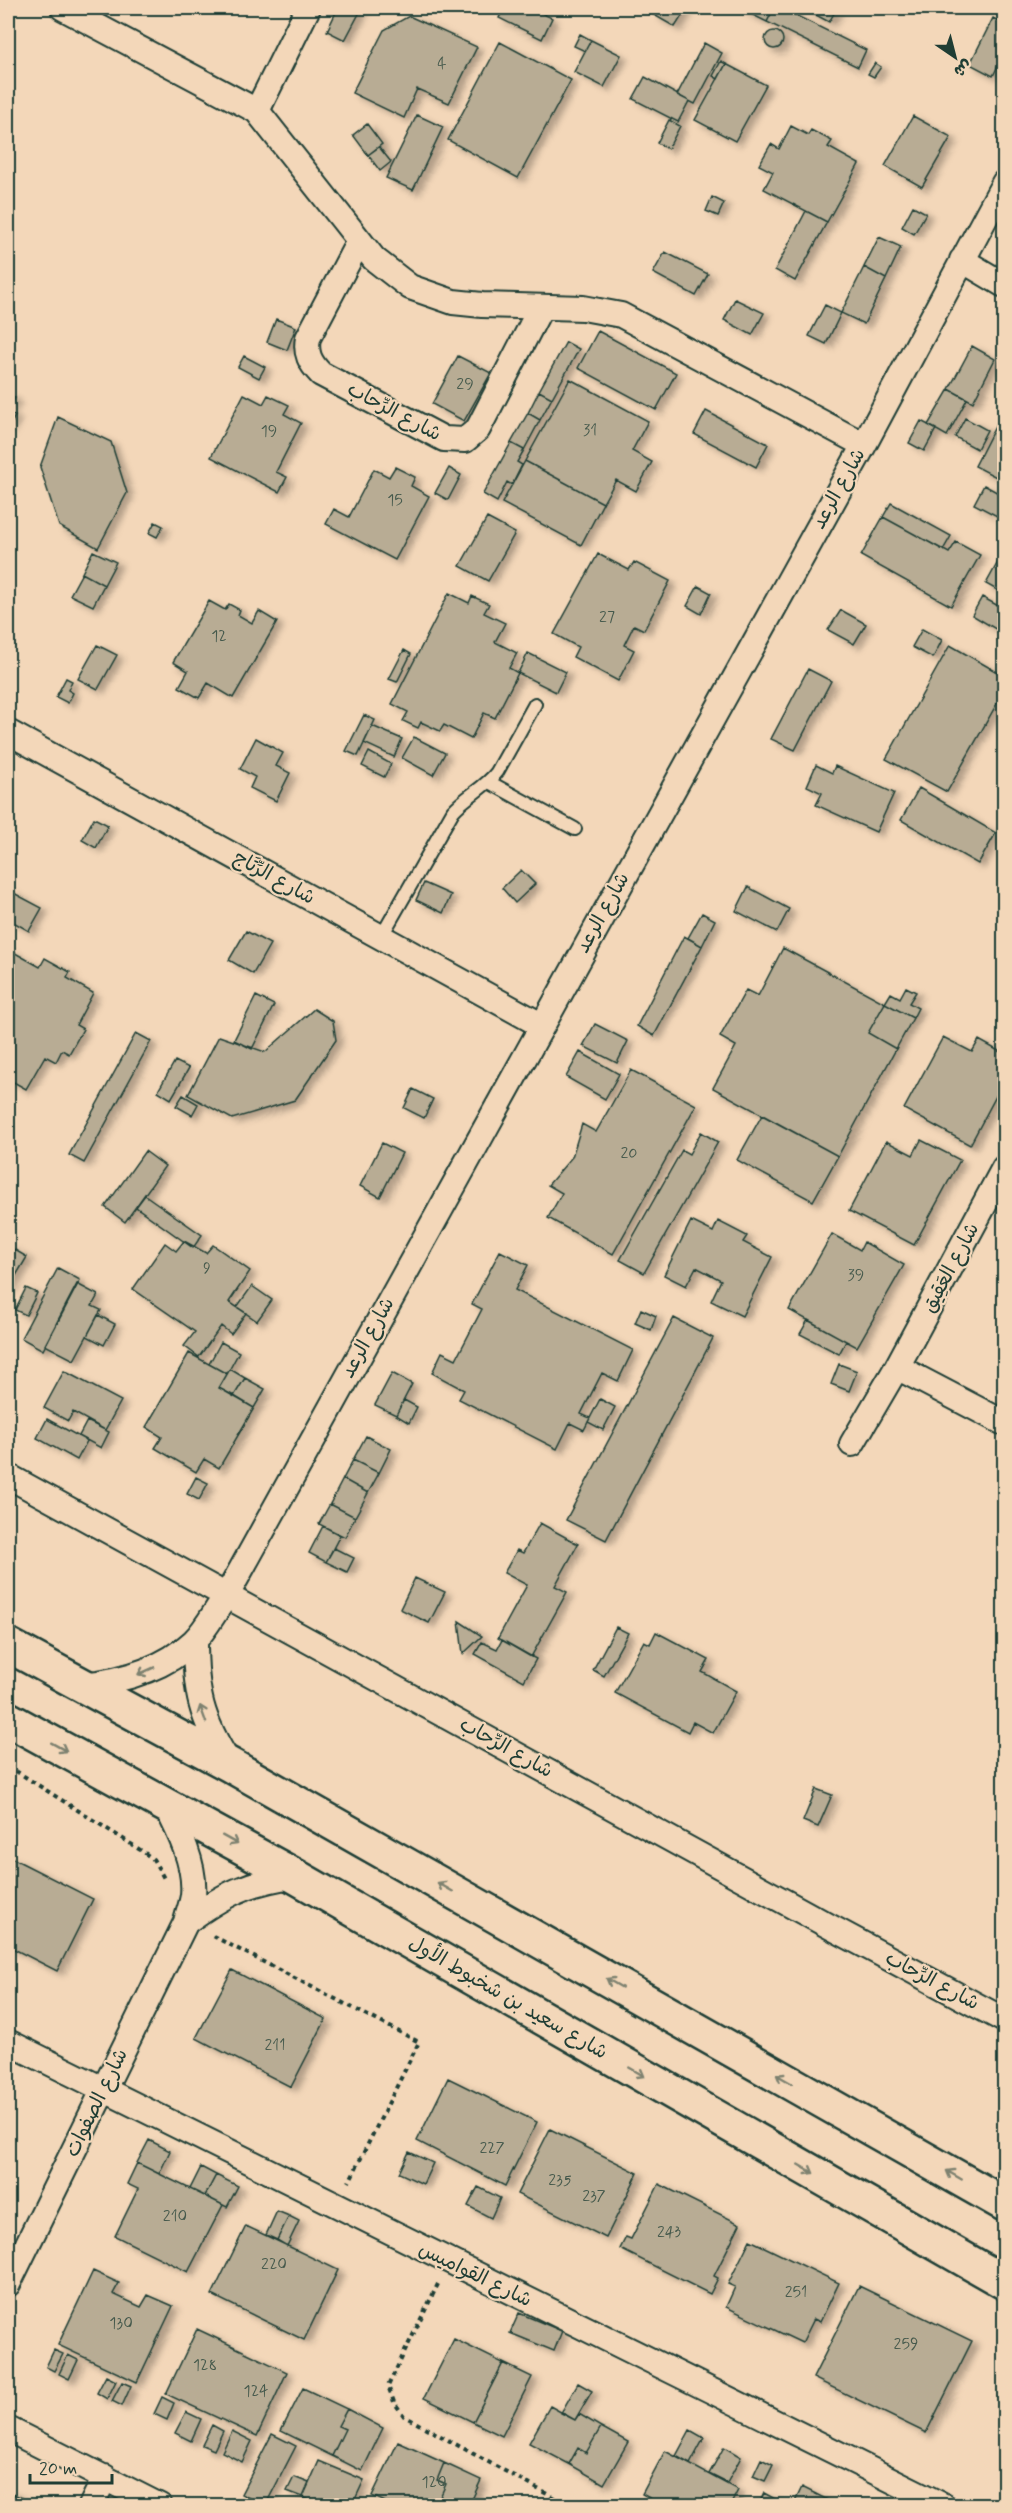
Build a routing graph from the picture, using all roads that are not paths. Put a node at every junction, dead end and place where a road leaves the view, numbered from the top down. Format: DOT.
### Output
graph roads {
  1 [pos="63,8"];
  2 [pos="308,8"];
  3 [pos="256,111"];
  4 [pos="1005,183"];
  5 [pos="359,241"];
  6 [pos="962,260"];
  7 [pos="1005,285"];
  8 [pos="541,307"];
  9 [pos="864,445"];
  10 [pos="535,704"];
  11 [pos="8,732"];
  12 [pos="489,782"];
  13 [pos="575,829"];
  14 [pos="381,937"];
  15 [pos="541,1025"];
  16 [pos="1005,1168"];
  17 [pos="897,1367"];
  18 [pos="1005,1423"];
  19 [pos="852,1444"];
  20 [pos="8,1476"];
  21 [pos="226,1594"];
  22 [pos="195,1640"];
  23 [pos="8,1645"];
  24 [pos="82,1685"];
  25 [pos="8,1719"];
  26 [pos="230,1765"];
  27 [pos="166,1806"];
  28 [pos="296,1876"];
  29 [pos="186,1922"];
  30 [pos="1005,2020"];
  31 [pos="8,2042"];
  32 [pos="104,2090"];
  33 [pos="1005,2204"];
  34 [pos="1005,2282"];
  35 [pos="8,2284"];
  36 [pos="8,2429"];
  37 [pos="105,2477"];
  38 [pos="91,2505"];
  39 [pos="160,2505"];
  40 [pos="944,2505"];
  1 -- 3 [label="street"];
  2 -- 3 [label="street"];
  3 -- 5 [label="street"];
  4 -- 6 [label="street, شارع الرعد"];
  5 -- 8 [label="street"];
  5 -- 8 [label="street, شارع الرِّحاب"];
  6 -- 7 [label="street"];
  6 -- 9 [label="street, شارع الرعد"];
  8 -- 9 [label="street"];
  9 -- 15 [label="street, شارع الرعد"];
  10 -- 12 [label="lane"];
  11 -- 14 [label="street, شارع الرِّتَاج"];
  12 -- 13 [label="lane"];
  12 -- 14 [label="lane"];
  14 -- 15 [label="street, شارع الرِّتَاج"];
  15 -- 21 [label="street, شارع الرعد"];
  16 -- 17 [label="street, شارع العَقِيق"];
  17 -- 18 [label="street"];
  17 -- 19 [label="street, شارع العَقِيق"];
  20 -- 21 [label="street, شارع الرِّحاب"];
  21 -- 22 [label="street, شارع الرعد"];
  21 -- 30 [label="street, شارع الرِّحاب"];
  22 -- 24 [label="street, شارع الرعد, one-way"];
  26 -- 22 [label="street, one-way"];
  23 -- 24 [label="main road"];
  24 -- 26 [label="main road"];
  25 -- 27 [label="main road, شارع سعيد بن شخبوط الأول, one-way"];
  33 -- 26 [label="main road, one-way"];
  27 -- 28 [label="main road, شارع سعيد بن شخبوط الأول, one-way"];
  27 -- 29 [label="street, شارع الصفوات"];
  28 -- 29 [label="street, شارع الصفوات"];
  28 -- 34 [label="main road, شارع سعيد بن شخبوط الأول, one-way"];
  29 -- 32 [label="street, شارع الصفوات"];
  31 -- 32 [label="street, شارع القواميس"];
  32 -- 35 [label="street, شارع الصفوات"];
  32 -- 40 [label="street, شارع القواميس"];
  36 -- 37 [label="street"];
  37 -- 38 [label="street"];
  37 -- 39 [label="street"];
}
